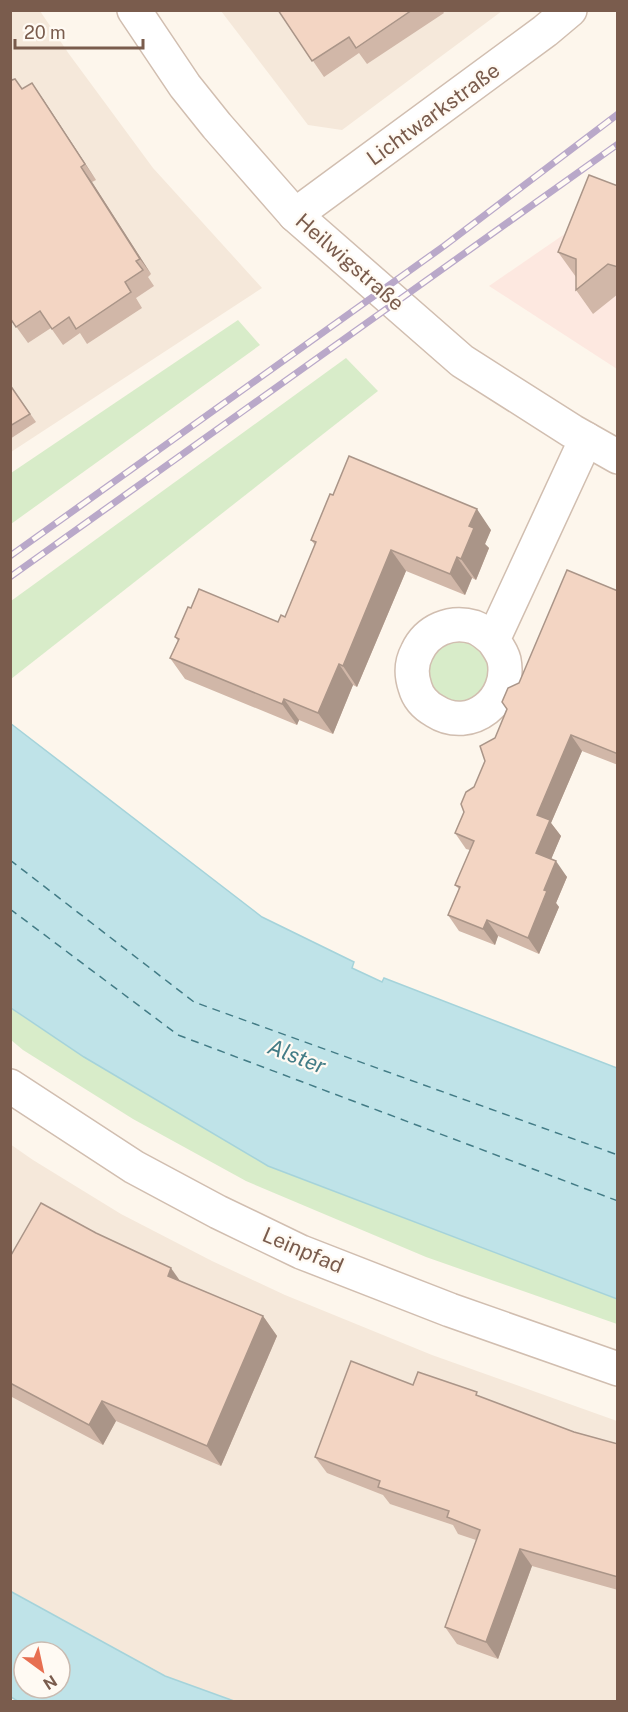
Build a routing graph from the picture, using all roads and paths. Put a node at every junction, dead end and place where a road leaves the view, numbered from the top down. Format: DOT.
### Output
graph roads {
  1 [pos="134,10"];
  2 [pos="570,10"];
  3 [pos="295,215"];
  4 [pos="586,439"];
  5 [pos="618,457"];
  6 [pos="493,640"];
  7 [pos="10,1086"];
  8 [pos="618,1369"];
  1 -- 3 [label="street, Heilwigstraße"];
  2 -- 3 [label="street, Lichtwarkstraße"];
  3 -- 4 [label="street, Heilwigstraße"];
  4 -- 5 [label="street, Heilwigstraße"];
  4 -- 6 [label="street"];
  7 -- 8 [label="street, Leinpfad"];
}
